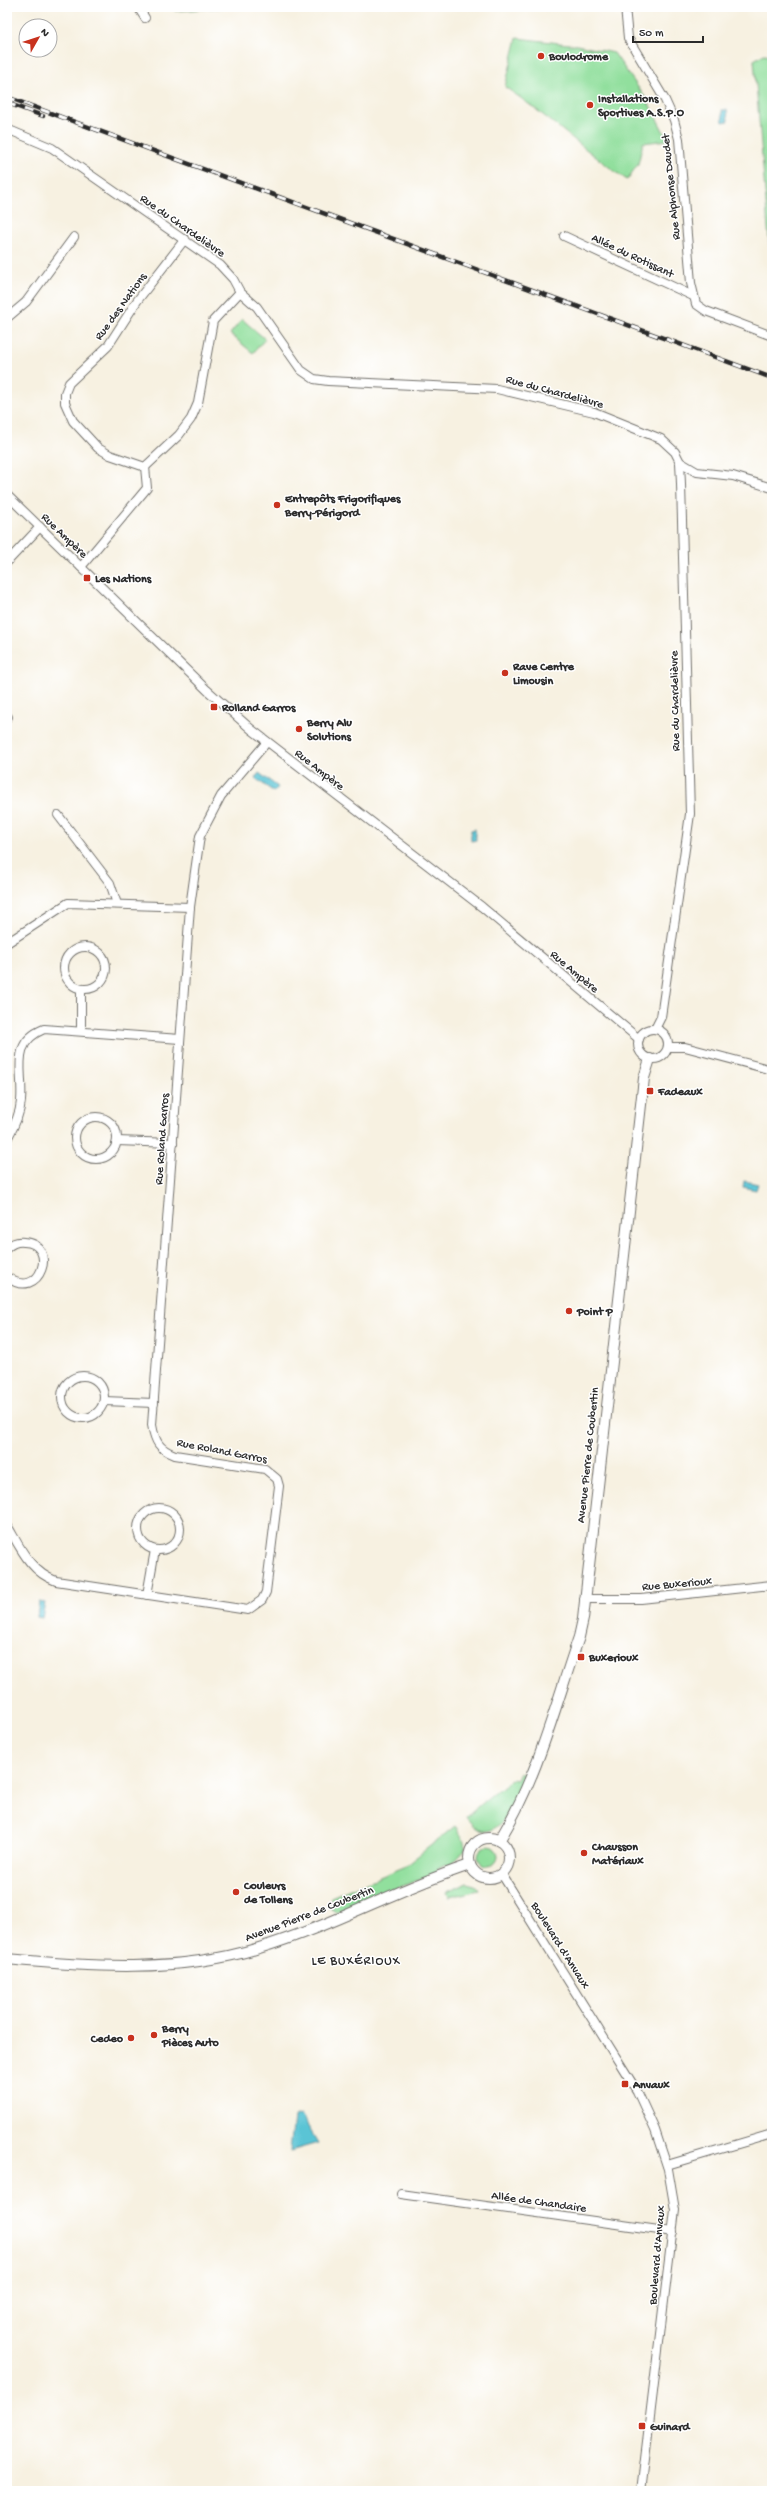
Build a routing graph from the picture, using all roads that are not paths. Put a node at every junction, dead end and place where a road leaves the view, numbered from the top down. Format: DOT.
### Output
graph roads {
  1 [pos="138,7"];
  2 [pos="625,7"];
  3 [pos="145,18"];
  4 [pos="7,129"];
  5 [pos="564,236"];
  6 [pos="74,237"];
  7 [pos="185,239"];
  8 [pos="240,292"];
  9 [pos="692,296"];
  10 [pos="7,318"];
  11 [pos="772,336"];
  12 [pos="680,462"];
  13 [pos="145,467"];
  14 [pos="772,488"];
  15 [pos="7,495"];
  16 [pos="40,527"];
  17 [pos="7,562"];
  18 [pos="81,567"];
  19 [pos="267,742"];
  20 [pos="58,815"];
  21 [pos="118,904"];
  22 [pos="190,907"];
  23 [pos="7,943"];
  24 [pos="81,989"];
  25 [pos="655,1030"];
  26 [pos="81,1031"];
  27 [pos="180,1039"];
  28 [pos="639,1039"];
  29 [pos="668,1047"];
  30 [pos="650,1059"];
  31 [pos="772,1070"];
  32 [pos="7,1139"];
  33 [pos="117,1142"];
  34 [pos="173,1143"];
  35 [pos="7,1248"];
  36 [pos="7,1277"];
  37 [pos="104,1401"];
  38 [pos="154,1402"];
  39 [pos="7,1525"];
  40 [pos="156,1550"];
  41 [pos="772,1585"];
  42 [pos="147,1594"];
  43 [pos="584,1599"];
  44 [pos="499,1841"];
  45 [pos="470,1865"];
  46 [pos="501,1873"];
  47 [pos="7,1959"];
  48 [pos="772,2134"];
  49 [pos="667,2165"];
  50 [pos="401,2194"];
  51 [pos="673,2232"];
  52 [pos="641,2491"];
  1 -- 3 [label="street"];
  2 -- 9 [label="street, Rue Alphonse Daudet"];
  4 -- 7 [label="street, Rue du Chardelièvre"];
  5 -- 9 [label="street, Allée du Rotissant"];
  6 -- 10 [label="street"];
  7 -- 8 [label="street, Rue du Chardelièvre"];
  7 -- 13 [label="street, Rue des Nations"];
  8 -- 12 [label="street, Rue du Chardelièvre"];
  8 -- 13 [label="street"];
  9 -- 11 [label="street, Rue Alphonse Daudet"];
  12 -- 14 [label="street"];
  12 -- 25 [label="street, Rue du Chardelièvre"];
  13 -- 18 [label="street"];
  15 -- 16 [label="street, Rue Ampère"];
  16 -- 17 [label="street"];
  16 -- 18 [label="street, Rue Ampère"];
  18 -- 19 [label="street, Rue Ampère"];
  19 -- 22 [label="street, Rue Roland Garros"];
  19 -- 28 [label="street, Rue Ampère"];
  20 -- 21 [label="street"];
  21 -- 22 [label="street"];
  21 -- 23 [label="street"];
  22 -- 27 [label="street, Rue Roland Garros"];
  24 -- 24 [label="street"];
  24 -- 26 [label="street"];
  25 -- 28 [label="street"];
  25 -- 29 [label="street"];
  26 -- 27 [label="street"];
  26 -- 32 [label="street"];
  27 -- 34 [label="street, Rue Roland Garros"];
  28 -- 30 [label="street"];
  29 -- 30 [label="street"];
  29 -- 31 [label="street"];
  30 -- 43 [label="street, Avenue Pierre de Coubertin"];
  33 -- 33 [label="street"];
  33 -- 34 [label="street"];
  34 -- 38 [label="street, Rue Roland Garros"];
  35 -- 36 [label="street"];
  37 -- 37 [label="street"];
  37 -- 38 [label="street"];
  38 -- 42 [label="street, Rue Roland Garros"];
  39 -- 42 [label="street, Rue Roland Garros"];
  40 -- 40 [label="street"];
  40 -- 42 [label="street"];
  41 -- 43 [label="street, Rue Buxerioux"];
  43 -- 44 [label="street, Avenue Pierre de Coubertin"];
  44 -- 45 [label="street"];
  44 -- 46 [label="street"];
  45 -- 46 [label="street"];
  45 -- 47 [label="street, Avenue Pierre de Coubertin"];
  46 -- 49 [label="street, Boulevard d'Anvaux"];
  48 -- 49 [label="street"];
  49 -- 51 [label="street, Boulevard d'Anvaux"];
  50 -- 51 [label="street, Allée de Chandaire"];
  51 -- 52 [label="street, Boulevard d'Anvaux"];
}
